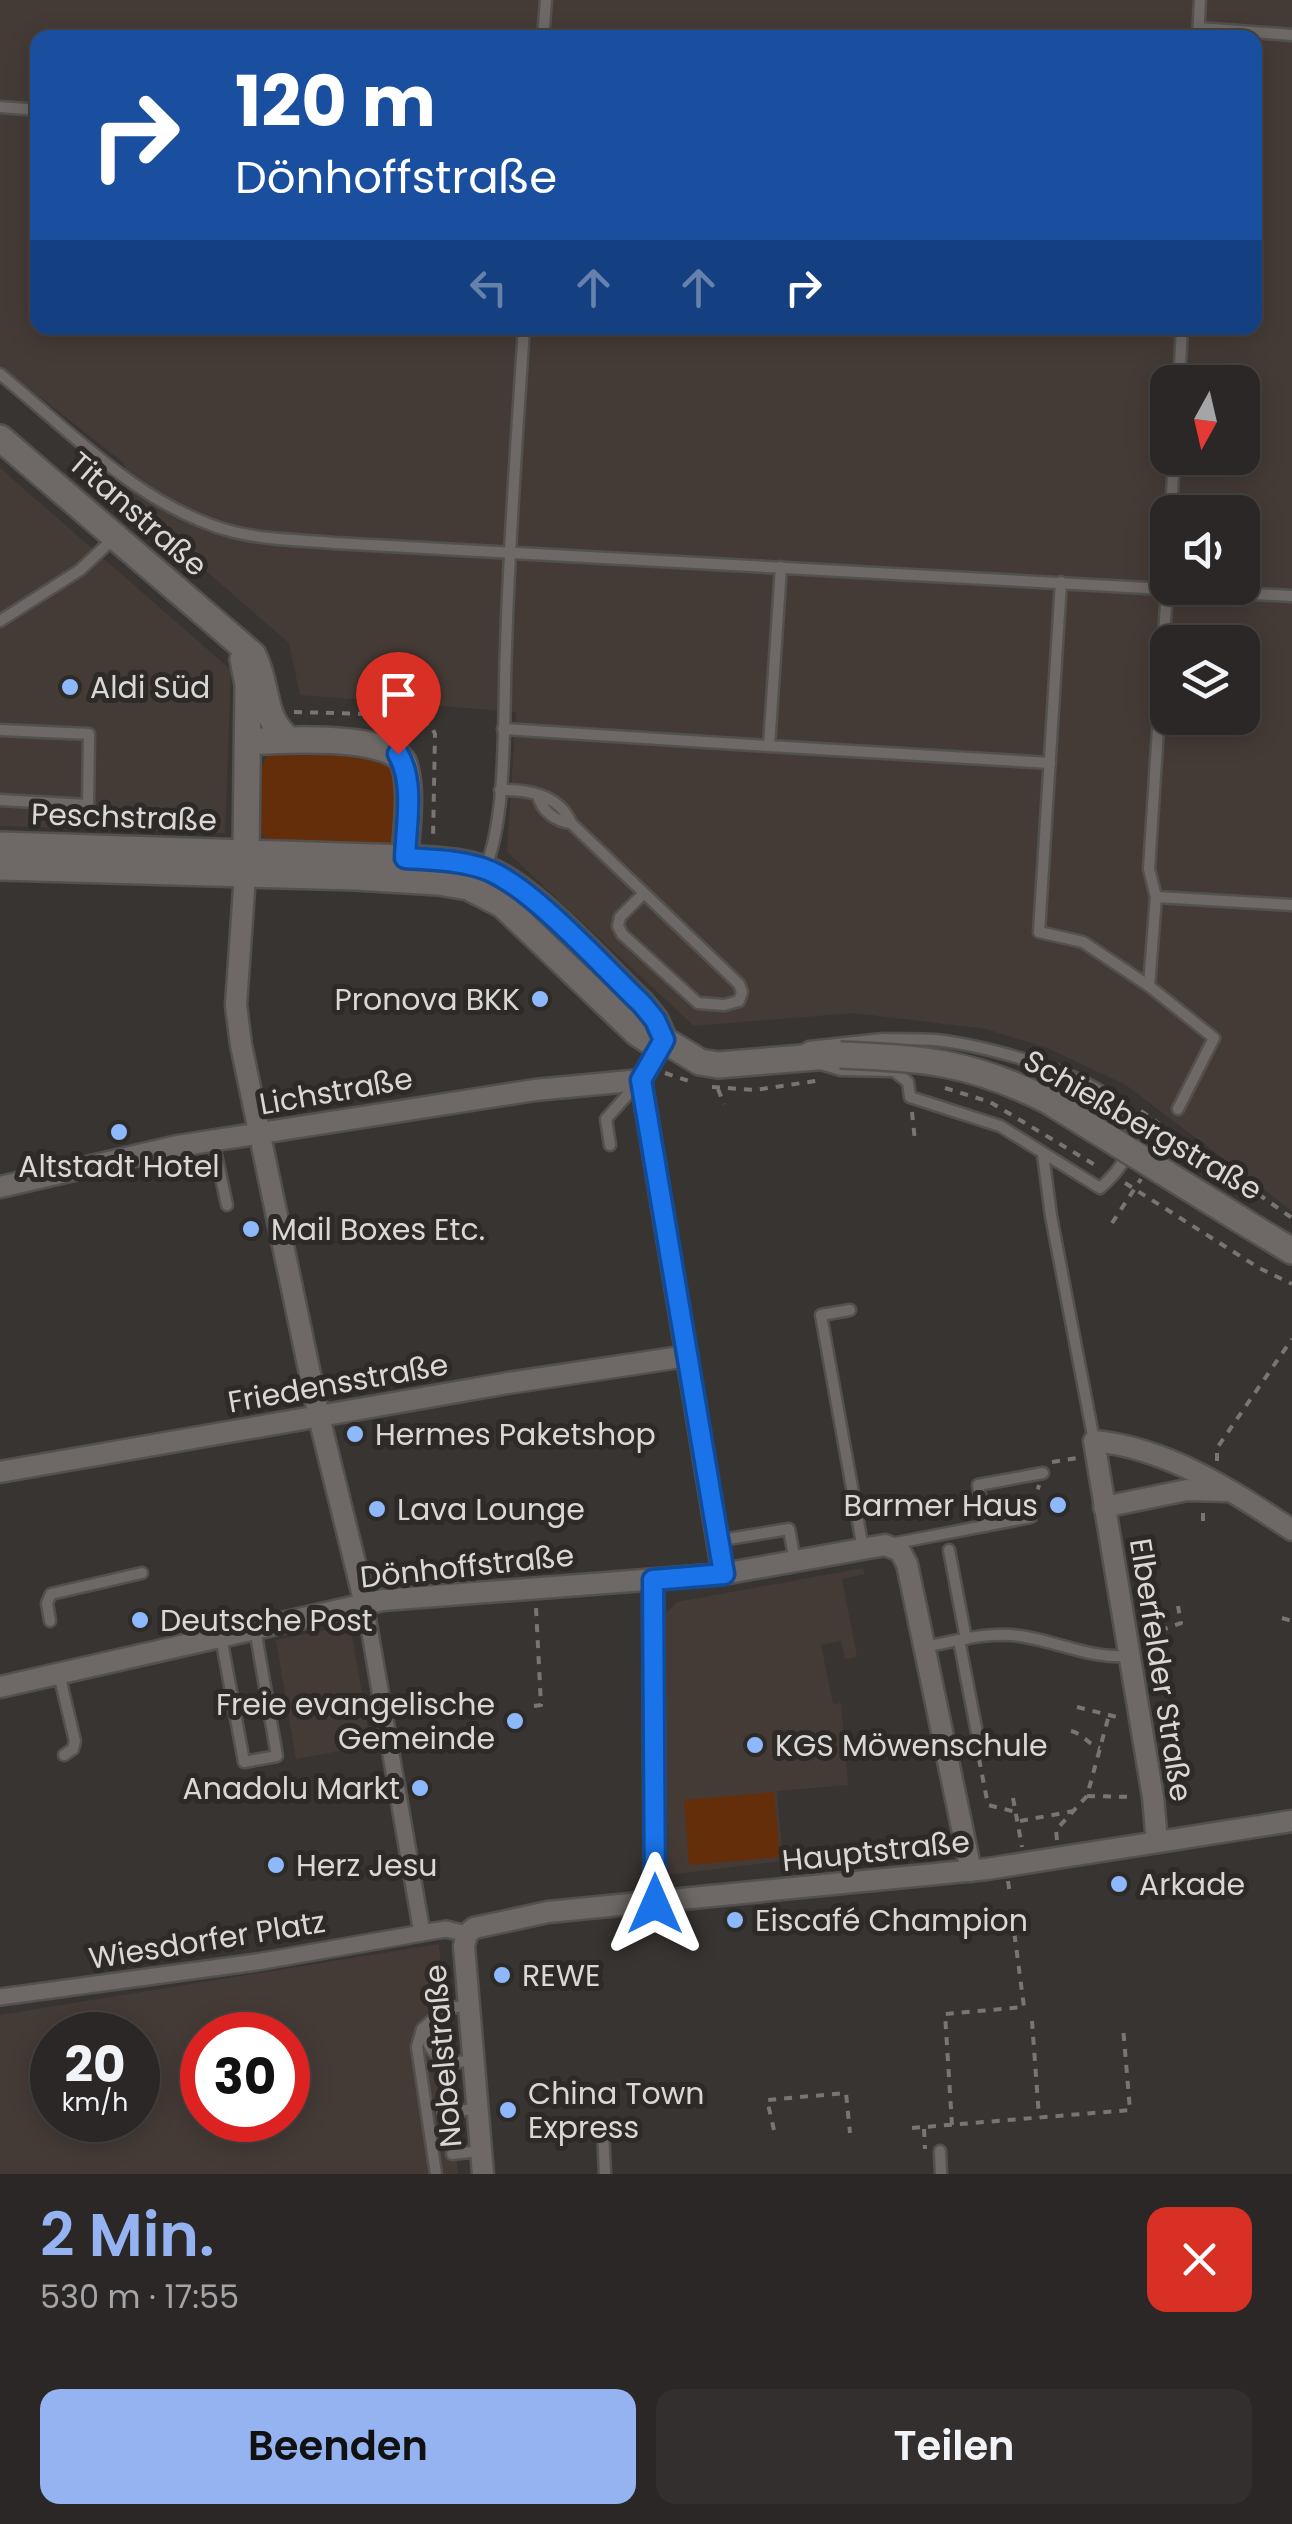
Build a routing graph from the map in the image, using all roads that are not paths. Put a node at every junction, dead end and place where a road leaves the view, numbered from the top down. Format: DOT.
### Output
graph roads {
  1 [pos="546,0"];
  2 [pos="1200,0"];
  3 [pos="544,30"];
  4 [pos="1198,30"];
  5 [pos="1262,34"];
  6 [pos="1292,35"];
  7 [pos="0,107"];
  8 [pos="30,109"];
  9 [pos="524,335"];
  10 [pos="1182,335"];
  11 [pos="1180,365"];
  12 [pos="0,374"];
  13 [pos="0,438"];
  14 [pos="115,537"];
  15 [pos="509,553"];
  16 [pos="781,567"];
  17 [pos="1062,582"];
  18 [pos="1150,587"];
  19 [pos="1260,594"];
  20 [pos="1292,596"];
  21 [pos="1165,605"];
  22 [pos="0,620"];
  23 [pos="234,640"];
  24 [pos="503,729"];
  25 [pos="0,730"];
  26 [pos="288,739"];
  27 [pos="248,742"];
  28 [pos="769,746"];
  29 [pos="1050,763"];
  30 [pos="500,790"];
  31 [pos="0,800"];
  32 [pos="0,845"];
  33 [pos="246,864"];
  34 [pos="0,867"];
  35 [pos="398,869"];
  36 [pos="481,880"];
  37 [pos="644,893"];
  38 [pos="1156,896"];
  39 [pos="1292,905"];
  40 [pos="1149,986"];
  41 [pos="664,1040"];
  42 [pos="793,1056"];
  43 [pos="645,1073"];
  44 [pos="1178,1109"];
  45 [pos="257,1135"];
  46 [pos="213,1141"];
  47 [pos="610,1145"];
  48 [pos="1043,1154"];
  49 [pos="0,1186"];
  50 [pos="228,1204"];
  51 [pos="1292,1251"];
  52 [pos="850,1310"];
  53 [pos="686,1356"];
  54 [pos="320,1416"];
  55 [pos="1094,1441"];
  56 [pos="0,1472"];
  57 [pos="1043,1473"];
  58 [pos="1233,1491"];
  59 [pos="1104,1507"];
  60 [pos="1031,1517"];
  61 [pos="986,1526"];
  62 [pos="1292,1530"];
  63 [pos="728,1539"];
  64 [pos="885,1544"];
  65 [pos="863,1549"];
  66 [pos="949,1550"];
  67 [pos="795,1562"];
  68 [pos="142,1573"];
  69 [pos="724,1574"];
  70 [pos="653,1580"];
  71 [pos="365,1604"];
  72 [pos="50,1621"];
  73 [pos="256,1629"];
  74 [pos="220,1636"];
  75 [pos="962,1640"];
  76 [pos="924,1648"];
  77 [pos="1129,1649"];
  78 [pos="60,1668"];
  79 [pos="0,1687"];
  80 [pos="980,1748"];
  81 [pos="64,1755"];
  82 [pos="1292,1821"];
  83 [pos="1158,1842"];
  84 [pos="971,1871"];
  85 [pos="655,1904"];
  86 [pos="422,1933"];
  87 [pos="467,1934"];
  88 [pos="0,1997"];
  89 [pos="467,2006"];
  90 [pos="430,2021"];
  91 [pos="474,2060"];
  92 [pos="478,2109"];
  93 [pos="443,2112"];
  94 [pos="604,2130"];
  95 [pos="481,2151"];
  96 [pos="940,2152"];
  97 [pos="452,2154"];
  98 [pos="436,2174"];
  99 [pos="483,2174"];
  100 [pos="606,2174"];
  101 [pos="942,2174"];
  1 -- 3 [label="lane"];
  2 -- 4 [label="lane"];
  5 -- 6 [label="lane"];
  7 -- 8 [label="lane"];
  9 -- 15 [label="lane"];
  10 -- 11 [label="lane"];
  12 -- 15 [label="lane"];
  13 -- 14 [label="main road, Titanstraße"];
  14 -- 22 [label="lane"];
  14 -- 23 [label="main road, Titanstraße"];
  15 -- 16 [label="lane"];
  15 -- 24 [label="lane"];
  16 -- 17 [label="lane"];
  16 -- 28 [label="lane"];
  17 -- 18 [label="lane"];
  17 -- 29 [label="lane"];
  19 -- 20 [label="lane"];
  21 -- 38 [label="lane"];
  23 -- 26 [label="main road, Titanstraße"];
  23 -- 27 [label="main road"];
  24 -- 28 [label="lane"];
  24 -- 30 [label="lane"];
  25 -- 31 [label="lane"];
  26 -- 27 [label="main road"];
  26 -- 35 [label="main road"];
  27 -- 33 [label="main road"];
  28 -- 29 [label="lane"];
  29 -- 40 [label="lane"];
  30 -- 36 [label="lane"];
  30 -- 37 [label="lane"];
  32 -- 33 [label="main road, Peschstraße"];
  33 -- 34 [label="main road, Peschstraße"];
  33 -- 35 [label="main road, Schießbergstraße"];
  33 -- 45 [label="street"];
  35 -- 36 [label="main road, Schießbergstraße"];
  36 -- 41 [label="main road, Schießbergstraße"];
  37 -- 37 [label="lane"];
  38 -- 39 [label="lane"];
  38 -- 40 [label="lane"];
  40 -- 44 [label="lane"];
  41 -- 42 [label="main road, Schießbergstraße"];
  41 -- 43 [label="street"];
  42 -- 48 [label="lane"];
  42 -- 48 [label="lane"];
  42 -- 51 [label="main road, Schießbergstraße, bridge"];
  43 -- 45 [label="street, Lichstraße"];
  43 -- 47 [label="lane"];
  43 -- 53 [label="street"];
  45 -- 46 [label="street, Lichstraße"];
  45 -- 54 [label="street"];
  46 -- 49 [label="street, Lichstraße"];
  46 -- 50 [label="lane"];
  48 -- 55 [label="lane"];
  52 -- 65 [label="lane"];
  53 -- 54 [label="street, Friedensstraße"];
  53 -- 69 [label="street"];
  54 -- 56 [label="street, Friedensstraße"];
  54 -- 71 [label="street"];
  55 -- 58 [label="street"];
  55 -- 59 [label="street, Elberfelder Straße"];
  57 -- 61 [label="lane"];
  58 -- 59 [label="street, Elberfelder Straße"];
  58 -- 62 [label="street"];
  59 -- 77 [label="street, Elberfelder Straße"];
  60 -- 61 [label="lane, Dönhoffstraße"];
  61 -- 64 [label="lane, Dönhoffstraße"];
  63 -- 67 [label="lane"];
  64 -- 65 [label="street, Dönhoffstraße"];
  64 -- 76 [label="street"];
  65 -- 67 [label="street, Dönhoffstraße"];
  66 -- 75 [label="lane"];
  67 -- 69 [label="street, Dönhoffstraße"];
  68 -- 72 [label="lane"];
  69 -- 70 [label="street, Dönhoffstraße"];
  70 -- 71 [label="street, Dönhoffstraße"];
  70 -- 85 [label="street"];
  71 -- 73 [label="street, Dönhoffstraße"];
  71 -- 86 [label="street"];
  73 -- 74 [label="street, Dönhoffstraße"];
  73 -- 74 [label="lane"];
  74 -- 78 [label="street, Dönhoffstraße"];
  75 -- 76 [label="lane"];
  75 -- 77 [label="lane"];
  75 -- 80 [label="lane"];
  76 -- 84 [label="street"];
  77 -- 83 [label="street, Elberfelder Straße"];
  78 -- 79 [label="street, Dönhoffstraße"];
  78 -- 81 [label="lane"];
  82 -- 83 [label="street, Hauptstraße"];
  83 -- 84 [label="street, Hauptstraße"];
  84 -- 85 [label="street, Hauptstraße"];
  85 -- 87 [label="street, Hauptstraße"];
  86 -- 87 [label="street, Wiesdorfer Platz"];
  86 -- 88 [label="street, Wiesdorfer Platz"];
  87 -- 89 [label="street, Nobelstraße"];
  89 -- 90 [label="lane"];
  89 -- 91 [label="street, Nobelstraße"];
  90 -- 91 [label="lane"];
  90 -- 98 [label="lane"];
  91 -- 92 [label="street, Nobelstraße"];
  92 -- 93 [label="lane"];
  92 -- 95 [label="street, Nobelstraße"];
  94 -- 100 [label="lane"];
  95 -- 97 [label="lane"];
  95 -- 99 [label="street, Nobelstraße"];
  96 -- 101 [label="lane"];
}
